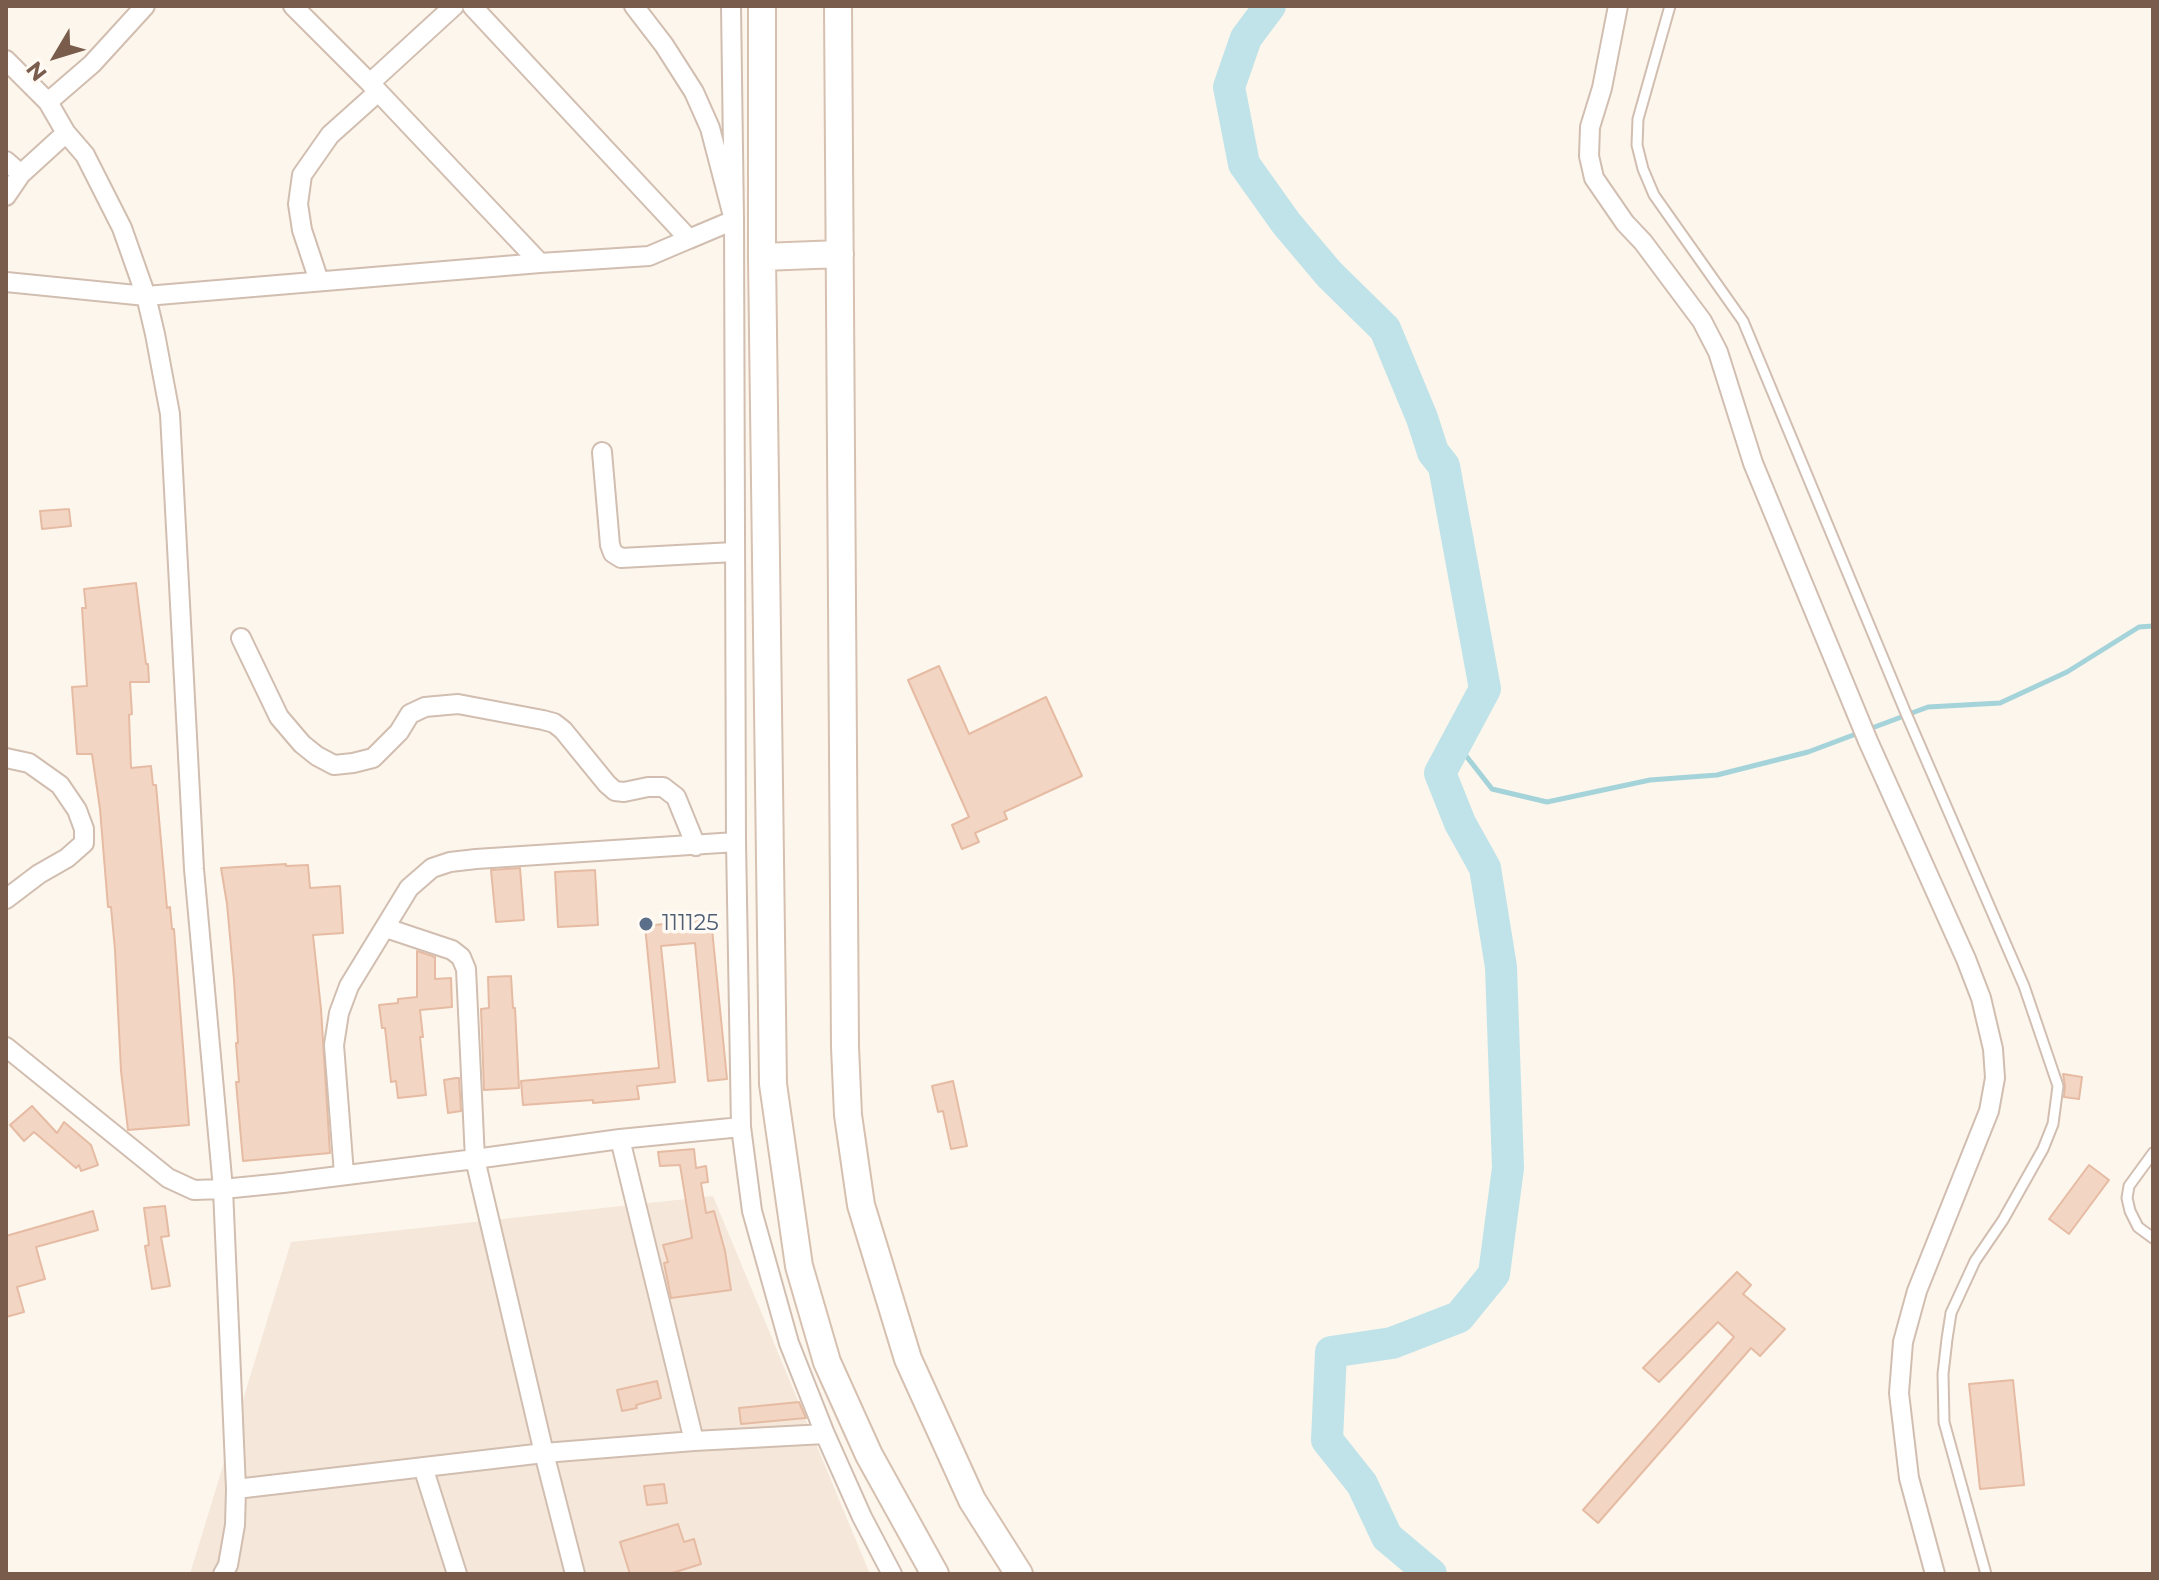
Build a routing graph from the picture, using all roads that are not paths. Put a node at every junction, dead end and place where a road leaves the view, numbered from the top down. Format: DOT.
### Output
graph roads {
  1 [pos="293,6"];
  2 [pos="454,6"];
  3 [pos="634,6"];
  4 [pos="731,6"];
  5 [pos="762,6"];
  6 [pos="838,6"];
  7 [pos="1618,6"];
  8 [pos="1670,6"];
  9 [pos="475,7"];
  10 [pos="134,10"];
  11 [pos="6,60"];
  12 [pos="374,87"];
  13 [pos="48,102"];
  14 [pos="66,133"];
  15 [pos="6,161"];
  16 [pos="21,174"];
  17 [pos="6,196"];
  18 [pos="734,220"];
  19 [pos="689,239"];
  20 [pos="840,254"];
  21 [pos="762,257"];
  22 [pos="540,263"];
  23 [pos="319,281"];
  24 [pos="6,282"];
  25 [pos="146,296"];
  26 [pos="602,452"];
  27 [pos="734,552"];
  28 [pos="241,638"];
  29 [pos="6,758"];
  30 [pos="736,842"];
  31 [pos="696,846"];
  32 [pos="6,899"];
  33 [pos="386,928"];
  34 [pos="6,1047"];
  35 [pos="741,1127"];
  36 [pos="620,1139"];
  37 [pos="2153,1153"];
  38 [pos="475,1159"];
  39 [pos="344,1174"];
  40 [pos="223,1189"];
  41 [pos="2153,1238"];
  42 [pos="825,1434"];
  43 [pos="694,1441"];
  44 [pos="544,1453"];
  45 [pos="423,1467"];
  46 [pos="236,1489"];
  47 [pos="227,1571"];
  48 [pos="457,1574"];
  49 [pos="575,1574"];
  50 [pos="892,1574"];
  51 [pos="935,1574"];
  52 [pos="1019,1574"];
  53 [pos="1935,1574"];
  54 [pos="1986,1574"];
  1 -- 12 [label="street"];
  2 -- 12 [label="street"];
  3 -- 18 [label="street"];
  4 -- 18 [label="street"];
  5 -- 21 [label="main road"];
  6 -- 20 [label="main road"];
  7 -- 53 [label="street"];
  8 -- 54 [label="lane"];
  9 -- 19 [label="street"];
  10 -- 13 [label="street"];
  11 -- 13 [label="street"];
  12 -- 22 [label="street"];
  12 -- 23 [label="street"];
  13 -- 14 [label="street"];
  14 -- 16 [label="street"];
  14 -- 25 [label="street"];
  15 -- 16 [label="street"];
  16 -- 17 [label="street"];
  18 -- 19 [label="street"];
  18 -- 27 [label="street"];
  19 -- 22 [label="street"];
  20 -- 21 [label="main road"];
  20 -- 52 [label="main road"];
  21 -- 51 [label="main road"];
  22 -- 23 [label="street"];
  23 -- 25 [label="street"];
  24 -- 25 [label="street"];
  25 -- 40 [label="street"];
  26 -- 27 [label="street"];
  27 -- 30 [label="street"];
  28 -- 31 [label="street"];
  29 -- 32 [label="street"];
  30 -- 31 [label="street"];
  30 -- 35 [label="street"];
  31 -- 33 [label="street"];
  33 -- 38 [label="street"];
  33 -- 39 [label="street"];
  34 -- 40 [label="street"];
  35 -- 36 [label="street"];
  35 -- 42 [label="street"];
  36 -- 38 [label="street"];
  36 -- 43 [label="street"];
  37 -- 41 [label="lane"];
  38 -- 39 [label="street"];
  38 -- 44 [label="street"];
  39 -- 40 [label="street"];
  40 -- 46 [label="street"];
  42 -- 43 [label="street"];
  42 -- 50 [label="street"];
  43 -- 44 [label="street"];
  44 -- 45 [label="street"];
  44 -- 49 [label="street"];
  45 -- 46 [label="street"];
  45 -- 48 [label="street"];
  46 -- 47 [label="street"];
}
